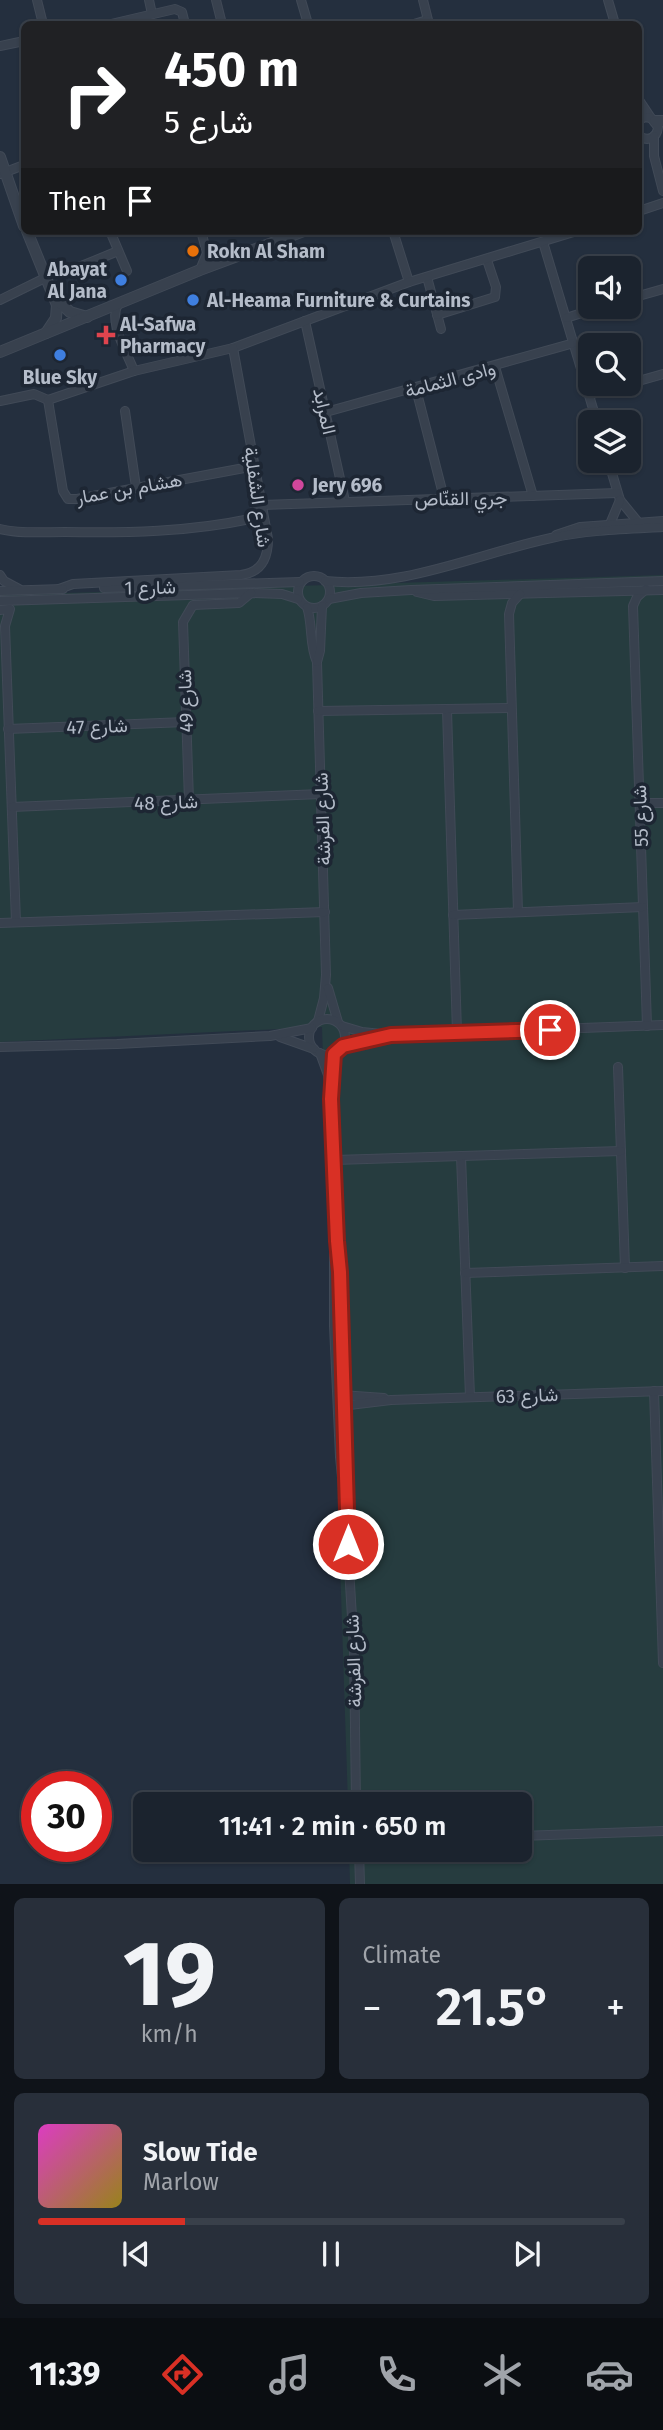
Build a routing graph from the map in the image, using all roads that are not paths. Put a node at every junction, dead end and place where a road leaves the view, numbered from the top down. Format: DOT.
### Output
graph roads {
  1 [pos="37,0"];
  2 [pos="149,0"];
  3 [pos="216,0"];
  4 [pos="301,0"];
  5 [pos="423,0"];
  6 [pos="608,0"];
  7 [pos="152,14"];
  8 [pos="42,21"];
  9 [pos="133,21"];
  10 [pos="184,21"];
  11 [pos="221,21"];
  12 [pos="307,21"];
  13 [pos="428,21"];
  14 [pos="614,21"];
  15 [pos="21,42"];
  16 [pos="0,46"];
  17 [pos="642,103"];
  18 [pos="657,120"];
  19 [pos="654,136"];
  20 [pos="642,138"];
  21 [pos="642,140"];
  22 [pos="654,156"];
  23 [pos="0,157"];
  24 [pos="21,166"];
  25 [pos="2,173"];
  26 [pos="663,191"];
  27 [pos="663,203"];
  28 [pos="642,210"];
  29 [pos="21,217"];
  30 [pos="29,235"];
  31 [pos="112,235"];
  32 [pos="202,235"];
  33 [pos="293,235"];
  34 [pos="394,235"];
  35 [pos="565,235"];
  36 [pos="543,242"];
  37 [pos="206,249"];
  38 [pos="118,251"];
  39 [pos="487,260"];
  40 [pos="223,261"];
  41 [pos="79,267"];
  42 [pos="200,270"];
  43 [pos="127,271"];
  44 [pos="427,277"];
  45 [pos="47,278"];
  46 [pos="409,282"];
  47 [pos="663,289"];
  48 [pos="641,295"];
  49 [pos="55,299"];
  50 [pos="0,300"];
  51 [pos="118,304"];
  52 [pos="578,314"];
  53 [pos="437,315"];
  54 [pos="88,317"];
  55 [pos="566,318"];
  56 [pos="304,321"];
  57 [pos="441,329"];
  58 [pos="46,333"];
  59 [pos="574,343"];
  60 [pos="233,348"];
  61 [pos="0,352"];
  62 [pos="578,357"];
  63 [pos="495,367"];
  64 [pos="134,371"];
  65 [pos="663,374"];
  66 [pos="641,380"];
  67 [pos="416,389"];
  68 [pos="48,400"];
  69 [pos="0,401"];
  70 [pos="125,411"];
  71 [pos="326,412"];
  72 [pos="255,466"];
  73 [pos="612,473"];
  74 [pos="136,487"];
  75 [pos="533,496"];
  76 [pos="618,497"];
  77 [pos="444,498"];
  78 [pos="345,501"];
  79 [pos="261,502"];
  80 [pos="663,521"];
  81 [pos="638,522"];
  82 [pos="610,524"];
  83 [pos="663,527"];
  84 [pos="0,529"];
  85 [pos="551,538"];
  86 [pos="0,575"];
  87 [pos="326,580"];
  88 [pos="663,581"];
  89 [pos="300,582"];
  90 [pos="59,589"];
  91 [pos="646,589"];
  92 [pos="411,590"];
  93 [pos="620,590"];
  94 [pos="663,590"];
  95 [pos="0,591"];
  96 [pos="22,591"];
  97 [pos="251,593"];
  98 [pos="499,594"];
  99 [pos="520,594"];
  100 [pos="298,599"];
  101 [pos="328,599"];
  102 [pos="0,601"];
  103 [pos="193,605"];
  104 [pos="633,606"];
  105 [pos="306,607"];
  106 [pos="322,607"];
  107 [pos="0,610"];
  108 [pos="509,614"];
  109 [pos="0,617"];
  110 [pos="5,626"];
  111 [pos="317,662"];
  112 [pos="511,708"];
  113 [pos="447,710"];
  114 [pos="318,711"];
  115 [pos="186,722"];
  116 [pos="8,729"];
  117 [pos="321,794"];
  118 [pos="189,801"];
  119 [pos="639,803"];
  120 [pos="663,803"];
  121 [pos="12,807"];
  122 [pos="643,907"];
  123 [pos="325,912"];
  124 [pos="518,912"];
  125 [pos="453,915"];
  126 [pos="16,922"];
  127 [pos="0,923"];
  128 [pos="326,975"];
  129 [pos="315,1024"];
  130 [pos="340,1024"];
  131 [pos="663,1025"];
  132 [pos="647,1026"];
  133 [pos="457,1033"];
  134 [pos="391,1035"];
  135 [pos="270,1036"];
  136 [pos="343,1046"];
  137 [pos="0,1047"];
  138 [pos="317,1051"];
  139 [pos="334,1054"];
  140 [pos="618,1067"];
  141 [pos="331,1099"];
  142 [pos="621,1151"];
  143 [pos="461,1156"];
  144 [pos="335,1160"];
  145 [pos="663,1266"];
  146 [pos="625,1268"];
  147 [pos="466,1273"];
  148 [pos="659,1391"];
  149 [pos="341,1395"];
  150 [pos="470,1397"];
  151 [pos="391,1400"];
  152 [pos="341,1406"];
  153 [pos="663,1663"];
  154 [pos="356,1792"];
  155 [pos="663,1831"];
  156 [pos="532,1836"];
  157 [pos="356,1862"];
  158 [pos="358,1862"];
  159 [pos="355,1884"];
  160 [pos="360,1884"];
  1 -- 8 [label="street"];
  2 -- 7 [label="street"];
  3 -- 11 [label="street"];
  4 -- 12 [label="street"];
  5 -- 13 [label="street"];
  6 -- 14 [label="street"];
  7 -- 9 [label="street"];
  7 -- 10 [label="street"];
  15 -- 16 [label="street"];
  17 -- 18 [label="street"];
  18 -- 19 [label="street"];
  19 -- 20 [label="street"];
  19 -- 22 [label="street"];
  21 -- 22 [label="street"];
  22 -- 26 [label="street"];
  23 -- 25 [label="street"];
  24 -- 25 [label="street"];
  25 -- 29 [label="street"];
  27 -- 28 [label="street"];
  30 -- 45 [label="street"];
  31 -- 38 [label="street"];
  32 -- 37 [label="street"];
  33 -- 40 [label="street"];
  34 -- 46 [label="street"];
  35 -- 36 [label="street"];
  36 -- 39 [label="street"];
  36 -- 55 [label="street"];
  37 -- 40 [label="street"];
  37 -- 42 [label="street"];
  38 -- 41 [label="street"];
  38 -- 43 [label="street"];
  39 -- 44 [label="street"];
  39 -- 53 [label="street"];
  40 -- 42 [label="street"];
  42 -- 51 [label="street"];
  44 -- 46 [label="street"];
  44 -- 53 [label="street"];
  45 -- 49 [label="street"];
  45 -- 50 [label="street"];
  46 -- 56 [label="street"];
  47 -- 48 [label="street"];
  49 -- 54 [label="street"];
  49 -- 58 [label="street"];
  51 -- 54 [label="street"];
  51 -- 64 [label="street"];
  52 -- 55 [label="street"];
  53 -- 57 [label="street"];
  54 -- 58 [label="street"];
  55 -- 59 [label="street"];
  56 -- 60 [label="street"];
  56 -- 71 [label="street, المرابد"];
  58 -- 61 [label="street"];
  59 -- 62 [label="street"];
  59 -- 63 [label="street, وادى الثمامة"];
  60 -- 64 [label="street"];
  60 -- 72 [label="street, شارع الشفلية"];
  63 -- 67 [label="street, وادى الثمامة"];
  63 -- 75 [label="street"];
  64 -- 68 [label="street"];
  65 -- 66 [label="street"];
  67 -- 71 [label="street, وادى الثمامة"];
  67 -- 77 [label="street"];
  68 -- 69 [label="street"];
  68 -- 74 [label="street, هشام بن عمار"];
  70 -- 74 [label="street"];
  71 -- 78 [label="street, المرابد"];
  72 -- 74 [label="street, هشام بن عمار"];
  72 -- 79 [label="street, شارع الشفلية"];
  73 -- 76 [label="street"];
  75 -- 76 [label="street, جري القنّاص"];
  75 -- 77 [label="street, جري القنّاص"];
  76 -- 81 [label="street"];
  76 -- 82 [label="street"];
  77 -- 78 [label="street, جري القنّاص"];
  78 -- 79 [label="street, جري القنّاص"];
  79 -- 84 [label="street"];
  79 -- 90 [label="street, شارع الشفلية"];
  80 -- 81 [label="street"];
  81 -- 82 [label="street"];
  82 -- 85 [label="street"];
  83 -- 85 [label="street"];
  85 -- 87 [label="street"];
  86 -- 96 [label="street"];
  87 -- 89 [label="street"];
  87 -- 101 [label="street"];
  88 -- 92 [label="street"];
  89 -- 90 [label="street, شارع 1"];
  89 -- 100 [label="street"];
  90 -- 96 [label="street, شارع 1"];
  91 -- 93 [label="street"];
  91 -- 94 [label="street"];
  91 -- 104 [label="street"];
  92 -- 98 [label="street"];
  92 -- 101 [label="street"];
  93 -- 99 [label="street"];
  93 -- 104 [label="street"];
  95 -- 96 [label="street, شارع 1"];
  97 -- 100 [label="street, شارع 1"];
  97 -- 102 [label="street, شارع 1"];
  97 -- 103 [label="street, شارع 1"];
  98 -- 99 [label="street"];
  98 -- 108 [label="street"];
  99 -- 108 [label="street"];
  100 -- 105 [label="street"];
  101 -- 106 [label="street"];
  103 -- 115 [label="street, شارع 49"];
  104 -- 119 [label="street, شارع 55"];
  105 -- 106 [label="street"];
  105 -- 111 [label="street, شارع الفرشة"];
  106 -- 111 [label="street, شارع الفرشة"];
  107 -- 110 [label="street"];
  108 -- 112 [label="street"];
  109 -- 110 [label="street"];
  110 -- 116 [label="street"];
  111 -- 114 [label="street, شارع الفرشة"];
  112 -- 113 [label="street"];
  112 -- 124 [label="street"];
  113 -- 114 [label="street"];
  113 -- 125 [label="street"];
  114 -- 117 [label="street, شارع الفرشة"];
  115 -- 116 [label="street, شارع 47"];
  115 -- 118 [label="street, شارع 49"];
  116 -- 121 [label="street"];
  117 -- 118 [label="street, شارع 48"];
  117 -- 123 [label="street, شارع الفرشة"];
  118 -- 121 [label="street, شارع 48"];
  119 -- 120 [label="street"];
  119 -- 122 [label="street, شارع 55"];
  121 -- 126 [label="street"];
  122 -- 124 [label="street"];
  122 -- 132 [label="street, شارع 55"];
  123 -- 126 [label="street"];
  123 -- 128 [label="street, شارع الفرشة"];
  124 -- 125 [label="street"];
  125 -- 133 [label="street"];
  126 -- 127 [label="street"];
  128 -- 129 [label="street, شارع الفرشة"];
  128 -- 130 [label="street, شارع الفرشة"];
  129 -- 130 [label="street"];
  129 -- 135 [label="street"];
  129 -- 138 [label="street"];
  130 -- 134 [label="street"];
  130 -- 136 [label="street"];
  131 -- 132 [label="street"];
  132 -- 133 [label="street"];
  133 -- 134 [label="street"];
  134 -- 136 [label="street"];
  135 -- 137 [label="street"];
  135 -- 138 [label="street"];
  136 -- 139 [label="street"];
  138 -- 139 [label="street"];
  138 -- 141 [label="street, شارع الفرشة"];
  139 -- 141 [label="street, شارع الفرشة"];
  140 -- 142 [label="street"];
  141 -- 144 [label="street, شارع الفرشة"];
  142 -- 143 [label="street"];
  142 -- 146 [label="street"];
  143 -- 144 [label="street"];
  143 -- 147 [label="street"];
  144 -- 149 [label="street, شارع الفرشة"];
  145 -- 146 [label="street"];
  146 -- 147 [label="street"];
  147 -- 150 [label="street"];
  148 -- 150 [label="street, شارع 63"];
  148 -- 153 [label="street"];
  149 -- 151 [label="street, شارع 63"];
  149 -- 152 [label="street, شارع الفرشة"];
  150 -- 151 [label="street, شارع 63"];
  151 -- 152 [label="street, شارع 63"];
  152 -- 154 [label="street, شارع الفرشة"];
  155 -- 156 [label="street"];
  157 -- 159 [label="street"];
  158 -- 160 [label="street"];
}
